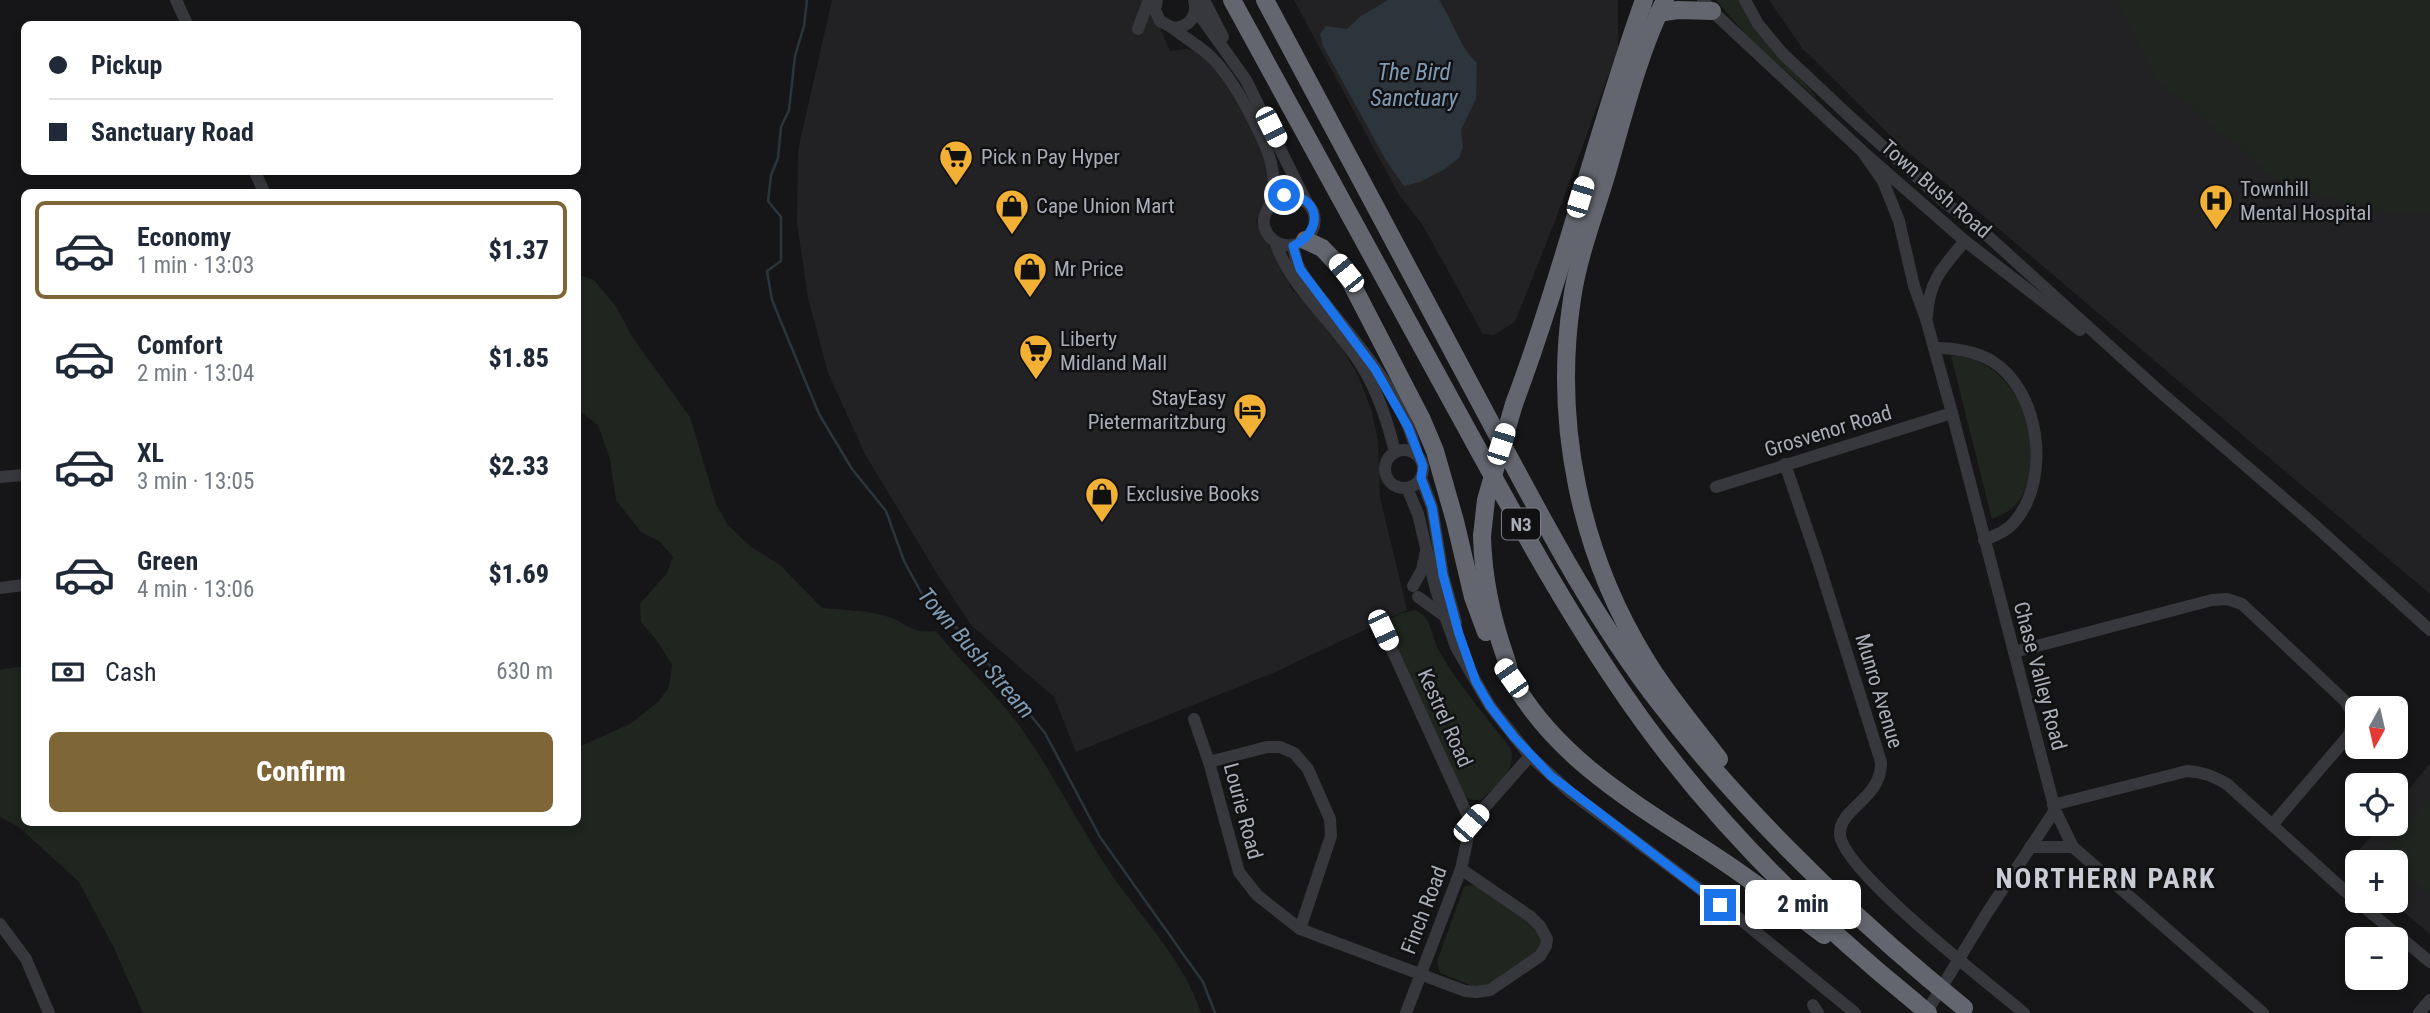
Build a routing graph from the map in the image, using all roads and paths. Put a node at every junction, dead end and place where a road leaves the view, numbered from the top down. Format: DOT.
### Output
graph roads {
  1 [pos="176,0"];
  2 [pos="1149,0"];
  3 [pos="1157,0"];
  4 [pos="1232,0"];
  5 [pos="1265,0"];
  6 [pos="1642,0"];
  7 [pos="1745,0"];
  8 [pos="1198,3"];
  9 [pos="1707,6"];
  10 [pos="1661,7"];
  11 [pos="186,21"];
  12 [pos="1173,28"];
  13 [pos="1138,29"];
  14 [pos="1862,151"];
  15 [pos="1306,201"];
  16 [pos="1271,202"];
  17 [pos="1947,204"];
  18 [pos="1990,238"];
  19 [pos="1965,241"];
  20 [pos="1275,242"];
  21 [pos="1299,243"];
  22 [pos="1926,319"];
  23 [pos="1934,348"];
  24 [pos="2158,390"];
  25 [pos="1952,413"];
  26 [pos="1395,452"];
  27 [pos="1417,455"];
  28 [pos="1785,464"];
  29 [pos="21,475"];
  30 [pos="0,477"];
  31 [pos="1421,478"];
  32 [pos="1716,486"];
  33 [pos="1407,488"];
  34 [pos="1984,540"];
  35 [pos="1427,548"];
  36 [pos="21,585"];
  37 [pos="0,588"];
  38 [pos="1446,617"];
  39 [pos="1383,630"];
  40 [pos="2430,630"];
  41 [pos="2014,652"];
  42 [pos="1511,678"];
  43 [pos="1476,682"];
  44 [pos="1194,719"];
  45 [pos="1530,756"];
  46 [pos="1209,762"];
  47 [pos="1749,806"];
  48 [pos="2054,808"];
  49 [pos="1471,823"];
  50 [pos="2272,825"];
  51 [pos="2030,847"];
  52 [pos="2073,847"];
  53 [pos="1461,869"];
  54 [pos="0,924"];
  55 [pos="1300,929"];
  56 [pos="1959,957"];
  57 [pos="2430,962"];
  58 [pos="1420,974"];
  59 [pos="1896,986"];
  60 [pos="2430,1000"];
  61 [pos="1923,1009"];
  62 [pos="1966,1010"];
  63 [pos="48,1013"];
  64 [pos="1406,1013"];
  65 [pos="1855,1013"];
  66 [pos="2024,1013"];
  67 [pos="2263,1013"];
  68 [pos="2419,1013"];
  1 -- 11 [label="street"];
  2 -- 13 [label="street"];
  3 -- 12 [label="street"];
  4 -- 59 [label="highway, N3"];
  5 -- 47 [label="highway, N3"];
  6 -- 42 [label="highway, bridge"];
  7 -- 17 [label="street, Town Bush Road"];
  8 -- 12 [label="street"];
  8 -- 15 [label="street"];
  9 -- 10 [label="highway"];
  9 -- 14 [label="street, Town Bush Road"];
  10 -- 47 [label="highway"];
  12 -- 16 [label="street"];
  14 -- 19 [label="street, Town Bush Road"];
  14 -- 22 [label="street, Chase Valley Road"];
  15 -- 16 [label="street"];
  15 -- 21 [label="street"];
  16 -- 20 [label="street"];
  17 -- 18 [label="street, Town Bush Road"];
  17 -- 19 [label="street"];
  18 -- 19 [label="street"];
  18 -- 24 [label="street, Town Bush Road"];
  19 -- 22 [label="street, Chase Valley Road"];
  19 -- 24 [label="street, Town Bush Road"];
  20 -- 21 [label="street"];
  20 -- 26 [label="street"];
  21 -- 27 [label="street"];
  21 -- 42 [label="highway"];
  22 -- 23 [label="street, Chase Valley Road"];
  23 -- 25 [label="street, Chase Valley Road"];
  23 -- 34 [label="street"];
  24 -- 40 [label="street, Town Bush Road"];
  25 -- 28 [label="street, Grosvenor Road"];
  25 -- 34 [label="street, Chase Valley Road"];
  26 -- 27 [label="street"];
  26 -- 33 [label="street"];
  27 -- 31 [label="street"];
  28 -- 32 [label="street, Grosvenor Road"];
  28 -- 56 [label="street, Munro Avenue"];
  29 -- 30 [label="street"];
  31 -- 33 [label="street"];
  31 -- 43 [label="street"];
  33 -- 35 [label="street"];
  34 -- 41 [label="street, Chase Valley Road"];
  35 -- 38 [label="street"];
  35 -- 38 [label="street"];
  36 -- 37 [label="street"];
  38 -- 43 [label="street"];
  39 -- 49 [label="street, Kestrel Road"];
  41 -- 48 [label="street, Chase Valley Road"];
  41 -- 50 [label="street"];
  42 -- 59 [label="highway"];
  43 -- 45 [label="street"];
  44 -- 46 [label="street, Lourie Road"];
  45 -- 49 [label="street, Finch Road"];
  45 -- 65 [label="street"];
  46 -- 55 [label="street, Lourie Road"];
  46 -- 55 [label="street"];
  47 -- 62 [label="highway, N3, bridge"];
  48 -- 50 [label="street"];
  48 -- 51 [label="street"];
  48 -- 52 [label="street, Chase Valley Road"];
  49 -- 53 [label="street, Finch Road"];
  50 -- 57 [label="street"];
  51 -- 52 [label="street"];
  51 -- 56 [label="street"];
  52 -- 67 [label="street"];
  53 -- 58 [label="street, Finch Road"];
  53 -- 58 [label="street, Lourie Road"];
  54 -- 63 [label="street"];
  55 -- 58 [label="street, Lourie Road"];
  56 -- 61 [label="street"];
  56 -- 66 [label="street, Munro Avenue"];
  58 -- 64 [label="street, Finch Road"];
  59 -- 61 [label="highway, N3"];
  60 -- 68 [label="street"];
}
